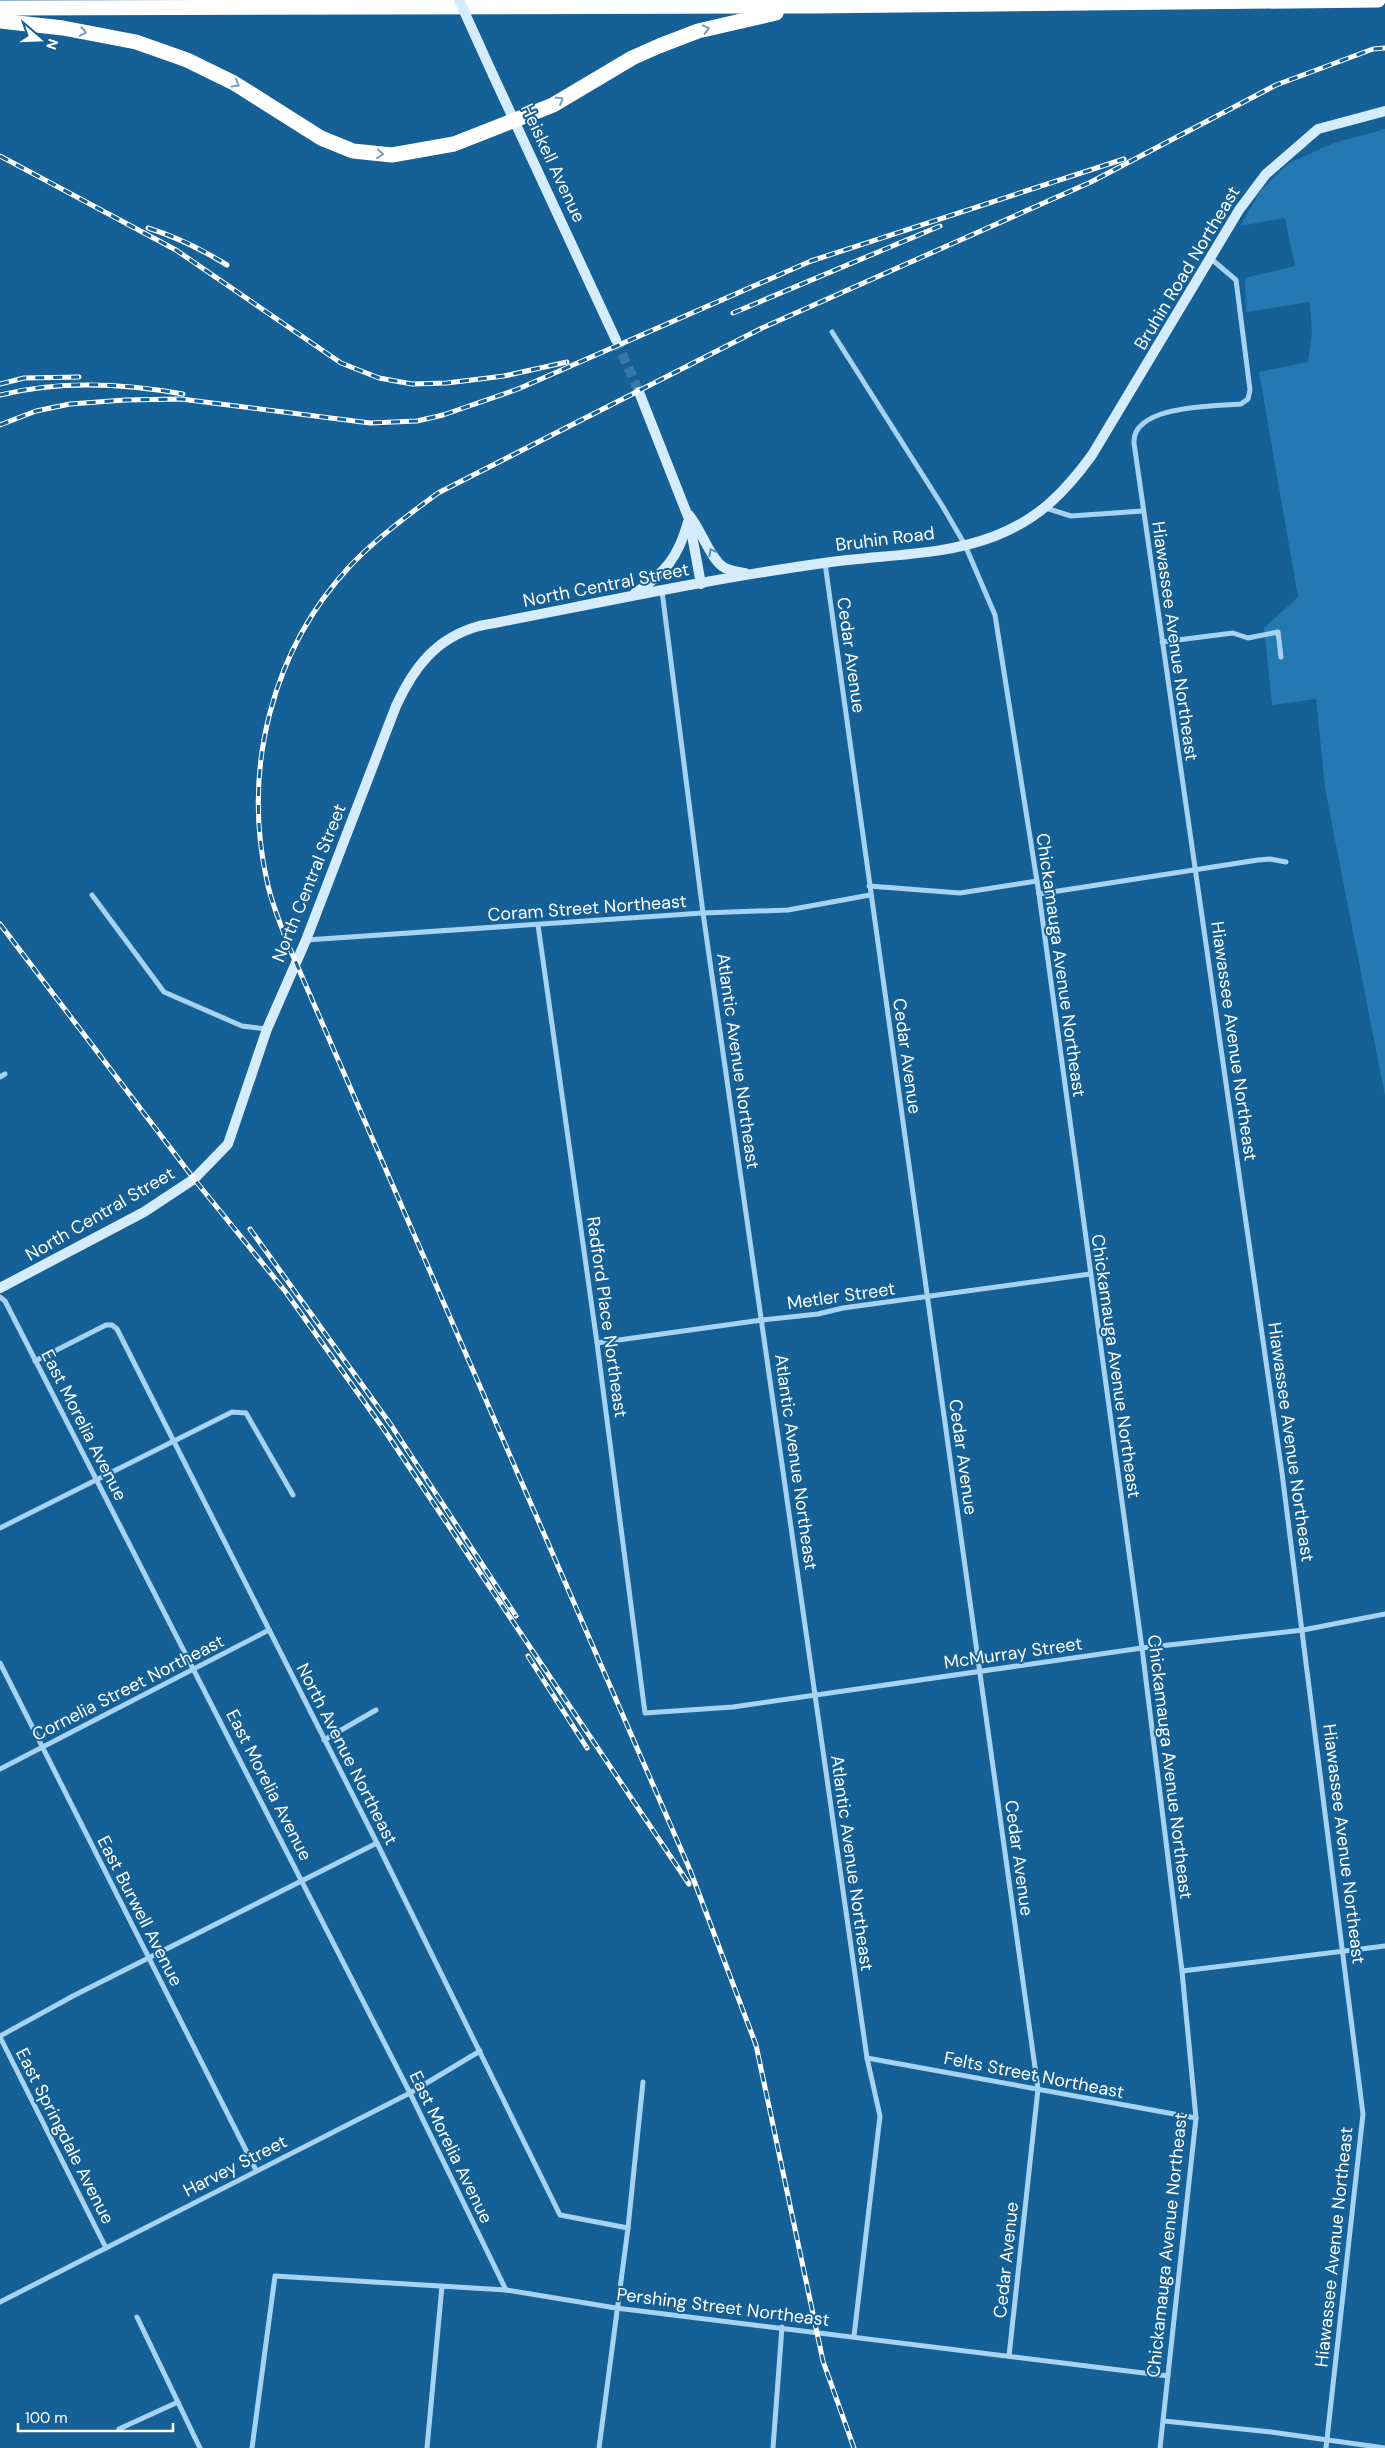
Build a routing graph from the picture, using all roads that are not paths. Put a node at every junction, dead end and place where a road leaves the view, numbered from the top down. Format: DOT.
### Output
graph roads {
  1 [pos="459,0"];
  2 [pos="1378,0"];
  3 [pos="812,6"];
  4 [pos="0,8"];
  5 [pos="0,21"];
  6 [pos="1385,111"];
  7 [pos="516,120"];
  8 [pos="1210,258"];
  9 [pos="832,332"];
  10 [pos="616,340"];
  11 [pos="639,392"];
  12 [pos="1060,494"];
  13 [pos="1046,508"];
  14 [pos="1142,511"];
  15 [pos="687,515"];
  16 [pos="965,545"];
  17 [pos="825,562"];
  18 [pos="751,575"];
  19 [pos="701,584"];
  20 [pos="662,590"];
  21 [pos="631,597"];
  22 [pos="1162,642"];
  23 [pos="1281,657"];
  24 [pos="1286,862"];
  25 [pos="1195,871"];
  26 [pos="1037,881"];
  27 [pos="869,886"];
  28 [pos="1039,894"];
  29 [pos="870,895"];
  30 [pos="92,896"];
  31 [pos="703,913"];
  32 [pos="538,925"];
  33 [pos="306,940"];
  34 [pos="267,1029"];
  35 [pos="1090,1274"];
  36 [pos="0,1288"];
  37 [pos="0,1297"];
  38 [pos="927,1297"];
  39 [pos="762,1320"];
  40 [pos="597,1343"];
  41 [pos="34,1361"];
  42 [pos="173,1440"];
  43 [pos="97,1480"];
  44 [pos="293,1495"];
  45 [pos="0,1528"];
  46 [pos="1385,1614"];
  47 [pos="269,1630"];
  48 [pos="1303,1630"];
  49 [pos="1142,1648"];
  50 [pos="0,1664"];
  51 [pos="194,1670"];
  52 [pos="979,1672"];
  53 [pos="814,1695"];
  54 [pos="376,1710"];
  55 [pos="644,1713"];
  56 [pos="324,1740"];
  57 [pos="42,1748"];
  58 [pos="0,1770"];
  59 [pos="377,1843"];
  60 [pos="302,1881"];
  61 [pos="1385,1946"];
  62 [pos="1344,1950"];
  63 [pos="150,1958"];
  64 [pos="1182,1971"];
  65 [pos="0,2037"];
  66 [pos="480,2051"];
  67 [pos="867,2058"];
  68 [pos="643,2082"];
  69 [pos="1038,2089"];
  70 [pos="410,2093"];
  71 [pos="1196,2118"];
  72 [pos="256,2170"];
  73 [pos="628,2228"];
  74 [pos="106,2248"];
  75 [pos="442,2286"];
  76 [pos="506,2290"];
  77 [pos="0,2302"];
  78 [pos="616,2308"];
  79 [pos="137,2317"];
  80 [pos="782,2327"];
  81 [pos="854,2336"];
  82 [pos="1009,2356"];
  83 [pos="1168,2376"];
  84 [pos="178,2402"];
  85 [pos="1164,2422"];
  86 [pos="119,2429"];
  87 [pos="1327,2441"];
  88 [pos="200,2448"];
  89 [pos="252,2448"];
  90 [pos="426,2448"];
  91 [pos="599,2448"];
  92 [pos="773,2448"];
  93 [pos="1160,2448"];
  94 [pos="1326,2448"];
  95 [pos="1385,2448"];
  1 -- 7 [label="main road, Heiskell Avenue, bridge"];
  2 -- 3 [label="highway"];
  3 -- 4 [label="highway"];
  7 -- 3 [label="highway, one-way"];
  5 -- 7 [label="highway, one-way"];
  6 -- 8 [label="main road, Bruhin Road Northeast"];
  7 -- 10 [label="main road, Heiskell Avenue"];
  8 -- 12 [label="main road, Bruhin Road Northeast"];
  8 -- 14 [label="street, Hiawassee Avenue Northeast"];
  9 -- 16 [label="street, Chickamauga Avenue Northeast"];
  11 -- 15 [label="main road"];
  12 -- 13 [label="main road, Bruhin Road"];
  13 -- 14 [label="street"];
  13 -- 16 [label="main road, Bruhin Road"];
  14 -- 22 [label="street, Hiawassee Avenue Northeast"];
  18 -- 15 [label="main road, one-way"];
  15 -- 19 [label="main road"];
  15 -- 21 [label="main road"];
  16 -- 17 [label="main road, Bruhin Road"];
  16 -- 26 [label="street, Chickamauga Avenue Northeast"];
  17 -- 18 [label="main road, Bruhin Road"];
  17 -- 27 [label="street, Cedar Avenue"];
  18 -- 19 [label="main road, Bruhin Road"];
  19 -- 20 [label="main road, North Central Street"];
  20 -- 21 [label="main road, North Central Street"];
  20 -- 31 [label="street, Atlantic Avenue Northeast"];
  21 -- 33 [label="main road, North Central Street"];
  22 -- 23 [label="street"];
  22 -- 25 [label="street, Hiawassee Avenue Northeast"];
  24 -- 25 [label="street"];
  25 -- 28 [label="street"];
  25 -- 48 [label="street, Hiawassee Avenue Northeast"];
  26 -- 27 [label="street"];
  26 -- 28 [label="street, Chickamauga Avenue Northeast"];
  27 -- 29 [label="street, Cedar Avenue"];
  28 -- 35 [label="street, Chickamauga Avenue Northeast"];
  29 -- 31 [label="street, Coram Street Northeast"];
  29 -- 38 [label="street, Cedar Avenue"];
  30 -- 34 [label="street"];
  31 -- 32 [label="street, Coram Street Northeast"];
  31 -- 39 [label="street, Atlantic Avenue Northeast"];
  32 -- 33 [label="street, Coram Street Northeast"];
  32 -- 40 [label="street, Radford Place Northeast"];
  33 -- 34 [label="main road, North Central Street"];
  34 -- 36 [label="main road, North Central Street"];
  35 -- 38 [label="street, Metler Street"];
  35 -- 49 [label="street, Chickamauga Avenue Northeast"];
  37 -- 41 [label="street, East Morelia Avenue"];
  38 -- 39 [label="street, Metler Street"];
  38 -- 52 [label="street, Cedar Avenue"];
  39 -- 40 [label="street, Metler Street"];
  39 -- 53 [label="street, Atlantic Avenue Northeast"];
  40 -- 55 [label="street, Radford Place Northeast"];
  41 -- 42 [label="street, North Avenue Northeast"];
  41 -- 43 [label="street, East Morelia Avenue"];
  42 -- 43 [label="street"];
  42 -- 44 [label="street"];
  42 -- 47 [label="street, North Avenue Northeast"];
  43 -- 45 [label="street"];
  43 -- 51 [label="street, East Morelia Avenue"];
  46 -- 48 [label="street, McMurray Street"];
  47 -- 51 [label="street, Cornelia Street Northeast"];
  47 -- 56 [label="street, North Avenue Northeast"];
  48 -- 49 [label="street, McMurray Street"];
  48 -- 62 [label="street, Hiawassee Avenue Northeast"];
  49 -- 52 [label="street, McMurray Street"];
  49 -- 64 [label="street, Chickamauga Avenue Northeast"];
  50 -- 57 [label="street, East Burwell Avenue"];
  51 -- 57 [label="street, Cornelia Street Northeast"];
  51 -- 60 [label="street, East Morelia Avenue"];
  52 -- 53 [label="street, McMurray Street"];
  52 -- 69 [label="street, Cedar Avenue"];
  53 -- 55 [label="street, McMurray Street"];
  53 -- 67 [label="street, Atlantic Avenue Northeast"];
  54 -- 56 [label="street"];
  56 -- 59 [label="street, North Avenue Northeast"];
  57 -- 58 [label="street, Cornelia Street Northeast"];
  57 -- 63 [label="street, East Burwell Avenue"];
  59 -- 60 [label="street"];
  59 -- 66 [label="street, North Avenue Northeast"];
  60 -- 63 [label="street"];
  60 -- 70 [label="street, East Morelia Avenue"];
  61 -- 62 [label="street"];
  62 -- 64 [label="street"];
  62 -- 87 [label="street, Hiawassee Avenue Northeast"];
  63 -- 65 [label="street"];
  63 -- 72 [label="street, East Burwell Avenue"];
  64 -- 71 [label="street, Chickamauga Avenue Northeast"];
  65 -- 74 [label="street, East Springdale Avenue"];
  66 -- 70 [label="street, Harvey Street"];
  66 -- 73 [label="street, North Avenue Northeast"];
  67 -- 69 [label="street, Felts Street Northeast"];
  67 -- 81 [label="street, Atlantic Avenue Northeast"];
  68 -- 73 [label="street"];
  69 -- 71 [label="street, Felts Street Northeast"];
  69 -- 82 [label="street, Cedar Avenue"];
  70 -- 72 [label="street, Harvey Street"];
  70 -- 76 [label="street, East Morelia Avenue"];
  71 -- 83 [label="street, Chickamauga Avenue Northeast"];
  72 -- 74 [label="street, Harvey Street"];
  73 -- 78 [label="street"];
  74 -- 77 [label="street, Harvey Street"];
  75 -- 76 [label="street, Pershing Street Northeast"];
  75 -- 89 [label="street, Pershing Street Northeast"];
  75 -- 90 [label="street"];
  76 -- 78 [label="street, Pershing Street Northeast"];
  78 -- 80 [label="street, Pershing Street Northeast"];
  78 -- 91 [label="street"];
  79 -- 84 [label="street"];
  80 -- 81 [label="street, Pershing Street Northeast"];
  80 -- 92 [label="street"];
  81 -- 82 [label="street, Pershing Street Northeast"];
  82 -- 83 [label="street, Pershing Street Northeast"];
  83 -- 85 [label="street, Chickamauga Avenue Northeast"];
  84 -- 86 [label="street"];
  84 -- 88 [label="street"];
  85 -- 87 [label="street"];
  85 -- 93 [label="street, Chickamauga Avenue Northeast"];
  87 -- 94 [label="street, Hiawassee Avenue Northeast"];
  87 -- 95 [label="street"];
}
